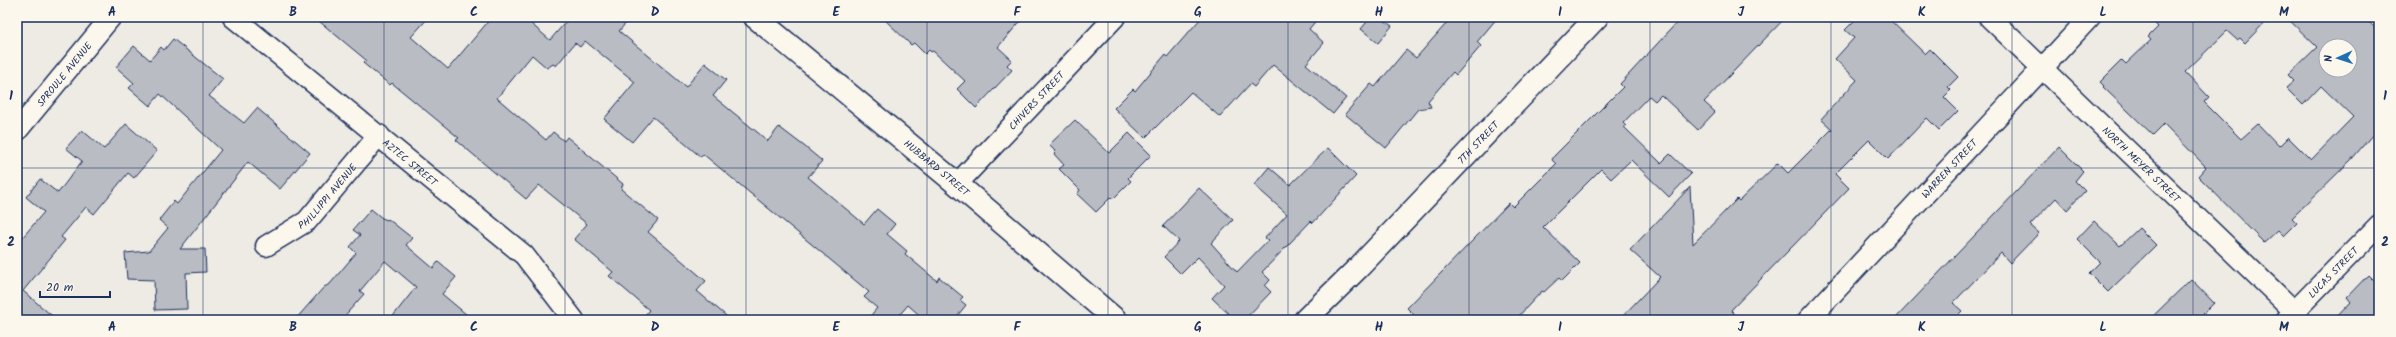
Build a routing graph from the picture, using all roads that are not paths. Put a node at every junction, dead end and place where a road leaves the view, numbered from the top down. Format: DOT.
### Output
graph roads {
  1 [pos="111,17"];
  2 [pos="233,17"];
  3 [pos="755,17"];
  4 [pos="1115,17"];
  5 [pos="1597,17"];
  6 [pos="1989,17"];
  7 [pos="2090,17"];
  8 [pos="2042,67"];
  9 [pos="17,131"];
  10 [pos="378,135"];
  11 [pos="957,184"];
  12 [pos="2379,225"];
  13 [pos="266,246"];
  14 [pos="2290,316"];
  15 [pos="574,320"];
  16 [pos="1116,320"];
  17 [pos="1305,320"];
  18 [pos="1808,320"];
  1 -- 9 [label="street, SPROULE AVENUE"];
  2 -- 10 [label="street, AZTEC STREET"];
  3 -- 11 [label="main road, HUBBARD STREET"];
  4 -- 11 [label="street, CHIVERS STREET"];
  5 -- 17 [label="main road, 7TH STREET"];
  6 -- 8 [label="street, NORTH MEYER STREET"];
  7 -- 8 [label="street, WARREN STREET"];
  8 -- 14 [label="street, NORTH MEYER STREET"];
  8 -- 18 [label="street, WARREN STREET"];
  10 -- 13 [label="street, PHILLIPPI AVENUE"];
  10 -- 15 [label="street, AZTEC STREET"];
  11 -- 16 [label="main road, HUBBARD STREET"];
  12 -- 14 [label="street, LUCAS STREET"];
}
